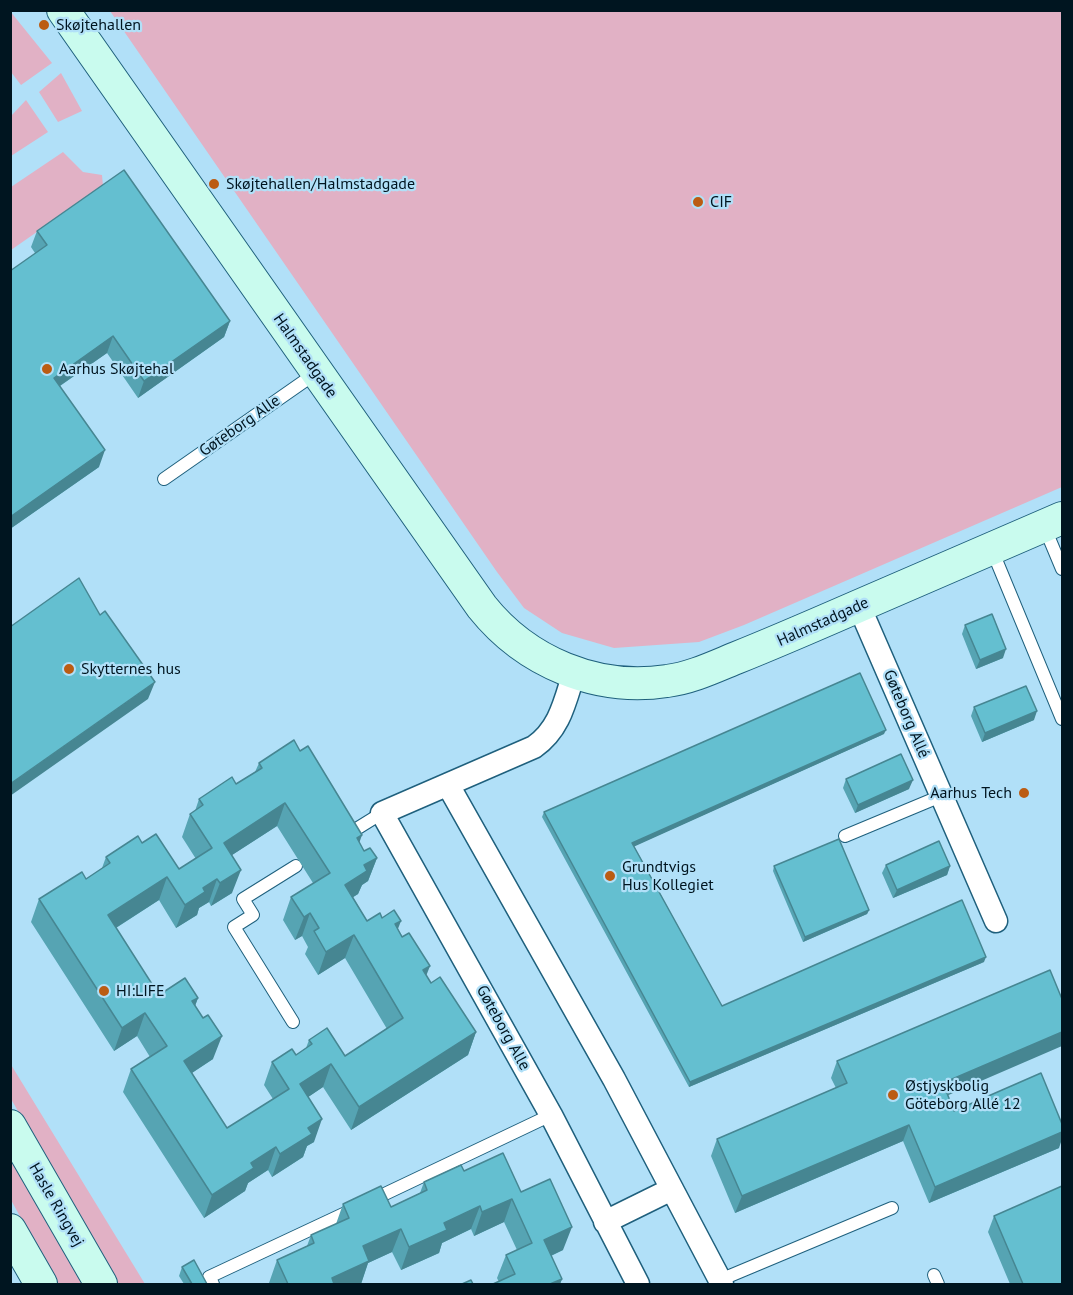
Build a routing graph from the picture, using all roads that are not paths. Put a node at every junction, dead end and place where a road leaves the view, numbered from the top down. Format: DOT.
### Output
graph roads {
  1 [pos="63,10"];
  2 [pos="316,373"];
  3 [pos="164,479"];
  4 [pos="1053,522"];
  5 [pos="991,549"];
  6 [pos="1062,569"];
  7 [pos="859,606"];
  8 [pos="574,673"];
  9 [pos="1062,719"];
  10 [pos="448,785"];
  11 [pos="941,796"];
  12 [pos="382,813"];
  13 [pos="345,836"];
  14 [pos="845,836"];
  15 [pos="296,866"];
  16 [pos="996,921"];
  17 [pos="293,1022"];
  18 [pos="550,1115"];
  19 [pos="10,1126"];
  20 [pos="672,1189"];
  21 [pos="892,1208"];
  22 [pos="605,1222"];
  23 [pos="10,1230"];
  24 [pos="721,1282"];
  25 [pos="41,1284"];
  26 [pos="101,1284"];
  27 [pos="213,1284"];
  28 [pos="638,1284"];
  1 -- 2 [label="street, Halmstadgade"];
  2 -- 3 [label="lane, Gøteborg Alle"];
  2 -- 8 [label="street, Halmstadgade"];
  4 -- 5 [label="street, Halmstadgade"];
  4 -- 6 [label="lane"];
  5 -- 7 [label="street, Halmstadgade"];
  5 -- 9 [label="lane"];
  7 -- 8 [label="street, Halmstadgade"];
  7 -- 11 [label="street, Gøteborg Allé"];
  8 -- 10 [label="street"];
  10 -- 12 [label="street"];
  10 -- 20 [label="street"];
  11 -- 14 [label="lane"];
  11 -- 16 [label="street, Gøteborg Allé"];
  12 -- 13 [label="lane"];
  12 -- 18 [label="street, Gøteborg Alle"];
  15 -- 17 [label="lane"];
  18 -- 22 [label="street, Gøteborg Alle"];
  18 -- 27 [label="lane"];
  19 -- 26 [label="street, Hasle Ringvej"];
  20 -- 22 [label="street"];
  20 -- 24 [label="street"];
  21 -- 24 [label="lane"];
  22 -- 28 [label="street, Gøteborg Alle"];
  23 -- 25 [label="street"];
}
